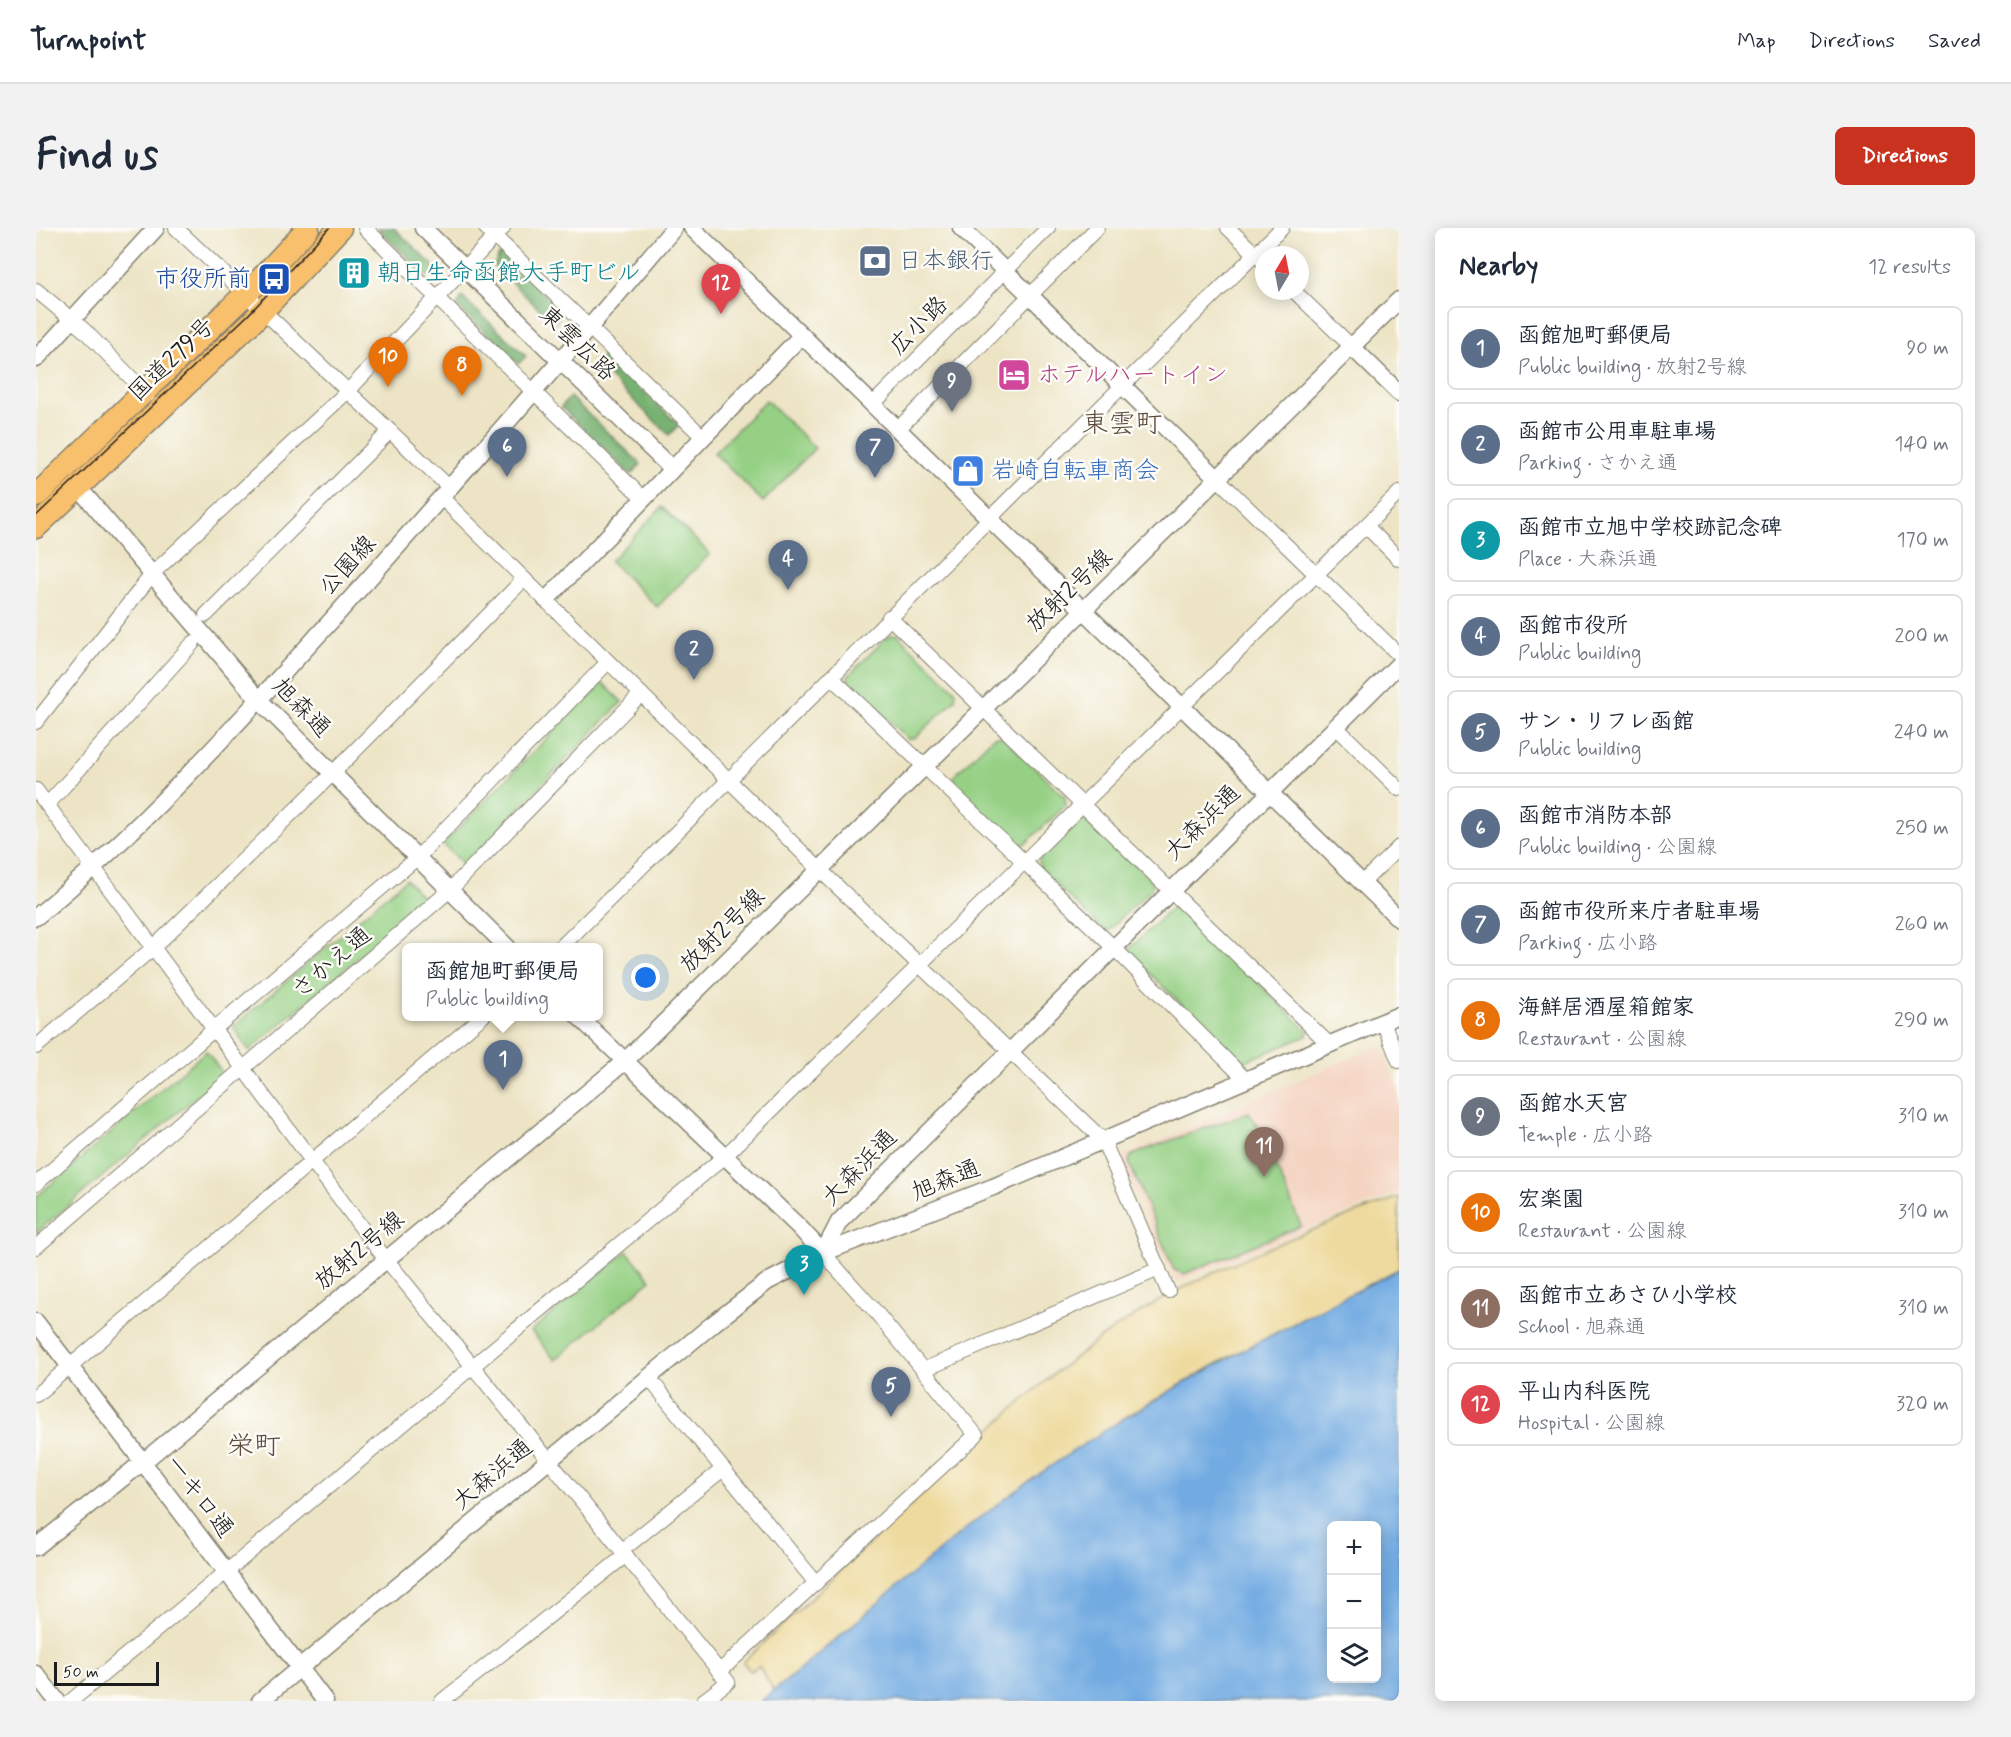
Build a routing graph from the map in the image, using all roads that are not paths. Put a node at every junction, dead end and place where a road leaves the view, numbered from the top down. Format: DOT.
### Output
graph roads {
  1 [pos="156,228"];
  2 [pos="176,228"];
  3 [pos="308,228"];
  4 [pos="340,228"];
  5 [pos="365,228"];
  6 [pos="423,228"];
  7 [pos="674,228"];
  8 [pos="692,228"];
  9 [pos="961,228"];
  10 [pos="1048,228"];
  11 [pos="1097,228"];
  12 [pos="1228,228"];
  13 [pos="1282,228"];
  14 [pos="494,231"];
  15 [pos="1269,246"];
  16 [pos="1255,253"];
  17 [pos="1255,263"];
  18 [pos="465,268"];
  19 [pos="1006,271"];
  20 [pos="36,290"];
  21 [pos="246,294"];
  22 [pos="1030,295"];
  23 [pos="437,297"];
  24 [pos="1303,300"];
  25 [pos="1399,300"];
  26 [pos="263,311"];
  27 [pos="72,321"];
  28 [pos="590,327"];
  29 [pos="802,335"];
  30 [pos="1352,347"];
  31 [pos="36,359"];
  32 [pos="561,361"];
  33 [pos="1121,385"];
  34 [pos="145,390"];
  35 [pos="349,390"];
  36 [pos="535,392"];
  37 [pos="1399,393"];
  38 [pos="873,404"];
  39 [pos="161,408"];
  40 [pos="898,429"];
  41 [pos="390,431"];
  42 [pos="703,437"];
  43 [pos="672,469"];
  44 [pos="62,470"];
  45 [pos="1218,479"];
  46 [pos="78,487"];
  47 [pos="446,493"];
  48 [pos="1399,493"];
  49 [pos="36,496"];
  50 [pos="644,499"];
  51 [pos="987,518"];
  52 [pos="1366,526"];
  53 [pos="36,527"];
  54 [pos="1399,559"];
  55 [pos="153,573"];
  56 [pos="1317,574"];
  57 [pos="524,579"];
  58 [pos="546,600"];
  59 [pos="1083,611"];
  60 [pos="206,615"];
  61 [pos="889,617"];
  62 [pos="193,643"];
  63 [pos="1399,655"];
  64 [pos="608,662"];
  65 [pos="1399,664"];
  66 [pos="831,677"];
  67 [pos="641,694"];
  68 [pos="259,700"];
  69 [pos="1183,707"];
  70 [pos="984,709"];
  71 [pos="36,722"];
  72 [pos="1335,726"];
  73 [pos="925,766"];
  74 [pos="332,774"];
  75 [pos="730,780"];
  76 [pos="1399,789"];
  77 [pos="36,790"];
  78 [pos="1269,791"];
  79 [pos="48,805"];
  80 [pos="1083,805"];
  81 [pos="1399,847"];
  82 [pos="417,858"];
  83 [pos="1023,862"];
  84 [pos="94,868"];
  85 [pos="819,869"];
  86 [pos="1362,883"];
  87 [pos="450,890"];
  88 [pos="1170,890"];
  89 [pos="36,917"];
  90 [pos="1399,919"];
  91 [pos="503,943"];
  92 [pos="565,943"];
  93 [pos="1113,947"];
  94 [pos="153,948"];
  95 [pos="920,965"];
  96 [pos="1399,1015"];
  97 [pos="478,1021"];
  98 [pos="582,1021"];
  99 [pos="1383,1022"];
  100 [pos="213,1030"];
  101 [pos="1330,1045"];
  102 [pos="36,1047"];
  103 [pos="1010,1049"];
  104 [pos="1399,1060"];
  105 [pos="624,1062"];
  106 [pos="242,1070"];
  107 [pos="1246,1080"];
  108 [pos="1103,1140"];
  109 [pos="724,1157"];
  110 [pos="310,1163"];
  111 [pos="36,1184"];
  112 [pos="36,1247"];
  113 [pos="823,1253"];
  114 [pos="387,1261"];
  115 [pos="1159,1269"];
  116 [pos="1168,1291"];
  117 [pos="36,1322"];
  118 [pos="71,1366"];
  119 [pos="474,1366"];
  120 [pos="923,1370"];
  121 [pos="649,1378"];
  122 [pos="36,1395"];
  123 [pos="549,1459"];
  124 [pos="143,1462"];
  125 [pos="723,1469"];
  126 [pos="36,1547"];
  127 [pos="629,1549"];
  128 [pos="226,1573"];
  129 [pos="816,1583"];
  130 [pos="300,1668"];
  131 [pos="36,1674"];
  132 [pos="724,1677"];
  133 [pos="57,1701"];
  134 [pos="71,1701"];
  135 [pos="260,1701"];
  136 [pos="325,1701"];
  137 [pos="442,1701"];
  138 [pos="703,1701"];
  1 -- 27 [label="street"];
  2 -- 21 [label="street"];
  3 -- 21 [label="highway, 国道279号"];
  4 -- 26 [label="highway, 国道279号"];
  5 -- 23 [label="street"];
  6 -- 18 [label="street, 東雲広路"];
  7 -- 28 [label="street, 公園線"];
  8 -- 29 [label="street"];
  9 -- 19 [label="street"];
  10 -- 19 [label="street, 広小路"];
  11 -- 22 [label="street"];
  12 -- 16 [label="street"];
  13 -- 15 [label="street"];
  14 -- 18 [label="street"];
  14 -- 28 [label="street"];
  17 -- 33 [label="street"];
  18 -- 23 [label="street"];
  18 -- 32 [label="street, 東雲広路"];
  19 -- 22 [label="street"];
  19 -- 38 [label="street, 広小路"];
  20 -- 27 [label="street"];
  21 -- 26 [label="street"];
  21 -- 34 [label="highway, 国道279号"];
  22 -- 33 [label="street"];
  22 -- 40 [label="street"];
  23 -- 35 [label="street"];
  23 -- 36 [label="street"];
  24 -- 30 [label="street"];
  25 -- 30 [label="street, 放射2号線"];
  26 -- 35 [label="street"];
  26 -- 39 [label="highway, 国道279号"];
  27 -- 31 [label="street"];
  27 -- 34 [label="street"];
  28 -- 32 [label="street, 公園線"];
  28 -- 42 [label="street"];
  29 -- 38 [label="street"];
  29 -- 42 [label="street"];
  30 -- 37 [label="street"];
  30 -- 45 [label="street, 放射2号線"];
  32 -- 36 [label="street, 公園線"];
  32 -- 43 [label="street, 東雲広路"];
  33 -- 45 [label="street"];
  33 -- 51 [label="street"];
  34 -- 39 [label="street"];
  34 -- 44 [label="highway, 国道279号"];
  35 -- 41 [label="street"];
  35 -- 55 [label="street"];
  36 -- 47 [label="street, 公園線"];
  36 -- 50 [label="street"];
  38 -- 40 [label="street"];
  39 -- 46 [label="highway, 国道279号"];
  40 -- 51 [label="street"];
  41 -- 47 [label="street"];
  41 -- 60 [label="street"];
  42 -- 43 [label="street"];
  43 -- 50 [label="street"];
  44 -- 46 [label="street"];
  44 -- 49 [label="highway, 国道279号"];
  45 -- 56 [label="street"];
  45 -- 59 [label="street, 放射2号線"];
  46 -- 53 [label="highway, 国道279号"];
  46 -- 55 [label="street, 旭森通"];
  47 -- 57 [label="street"];
  47 -- 68 [label="street, 公園線"];
  48 -- 52 [label="street"];
  50 -- 58 [label="street"];
  51 -- 59 [label="street"];
  51 -- 61 [label="street"];
  52 -- 54 [label="street"];
  52 -- 56 [label="street"];
  55 -- 68 [label="street, 旭森通"];
  55 -- 71 [label="street"];
  56 -- 63 [label="street"];
  56 -- 69 [label="street"];
  57 -- 58 [label="street"];
  57 -- 74 [label="street"];
  58 -- 64 [label="street"];
  59 -- 69 [label="street"];
  59 -- 70 [label="street, 放射2号線"];
  61 -- 66 [label="street"];
  61 -- 70 [label="street"];
  62 -- 79 [label="street"];
  64 -- 67 [label="street"];
  64 -- 82 [label="street, さかえ通"];
  65 -- 72 [label="street, 大森浜通"];
  66 -- 73 [label="street"];
  66 -- 75 [label="street"];
  67 -- 75 [label="street"];
  67 -- 87 [label="street, さかえ通"];
  68 -- 74 [label="street, 旭森通"];
  68 -- 84 [label="street, 公園線"];
  69 -- 78 [label="street"];
  69 -- 80 [label="street"];
  70 -- 73 [label="street, 放射2号線"];
  70 -- 80 [label="street"];
  72 -- 76 [label="street"];
  72 -- 78 [label="street, 大森浜通"];
  73 -- 83 [label="street"];
  73 -- 85 [label="street, 放射2号線"];
  74 -- 82 [label="street, 旭森通"];
  74 -- 94 [label="street"];
  75 -- 85 [label="street"];
  75 -- 92 [label="street"];
  77 -- 79 [label="street"];
  78 -- 86 [label="street"];
  78 -- 88 [label="street, 大森浜通"];
  79 -- 84 [label="street"];
  80 -- 83 [label="street"];
  80 -- 88 [label="street"];
  81 -- 86 [label="street"];
  82 -- 87 [label="street, 旭森通"];
  82 -- 100 [label="street, さかえ通"];
  83 -- 93 [label="street"];
  83 -- 95 [label="street"];
  84 -- 89 [label="street, 公園線"];
  84 -- 94 [label="street"];
  85 -- 95 [label="street"];
  85 -- 105 [label="street, 放射2号線"];
  86 -- 90 [label="street"];
  87 -- 91 [label="street, 旭森通"];
  87 -- 106 [label="street, さかえ通"];
  88 -- 93 [label="street, 大森浜通"];
  88 -- 101 [label="street"];
  93 -- 103 [label="street, 大森浜通"];
  93 -- 107 [label="street"];
  94 -- 100 [label="street"];
  94 -- 102 [label="street"];
  95 -- 103 [label="street"];
  95 -- 109 [label="street"];
  96 -- 99 [label="street, 旭森通"];
  97 -- 110 [label="street"];
  98 -- 105 [label="street"];
  99 -- 101 [label="street, 旭森通"];
  99 -- 104 [label="street"];
  100 -- 106 [label="street"];
  100 -- 111 [label="street, さかえ通"];
  101 -- 107 [label="street, 旭森通"];
  103 -- 108 [label="street"];
  103 -- 113 [label="street, 大森浜通"];
  105 -- 109 [label="street"];
  105 -- 114 [label="street, 放射2号線"];
  106 -- 110 [label="street"];
  106 -- 112 [label="street, さかえ通"];
  107 -- 108 [label="street, 旭森通"];
  108 -- 113 [label="street, 旭森通"];
  108 -- 115 [label="street"];
  109 -- 113 [label="street"];
  109 -- 119 [label="street"];
  110 -- 114 [label="street"];
  110 -- 118 [label="street"];
  113 -- 120 [label="street"];
  113 -- 121 [label="street, 大森浜通"];
  114 -- 119 [label="street"];
  114 -- 124 [label="street, 放射2号線"];
  115 -- 116 [label="street"];
  115 -- 120 [label="street"];
  117 -- 118 [label="street, 一キロ通"];
  118 -- 122 [label="street"];
  118 -- 124 [label="street, 一キロ通"];
  119 -- 123 [label="street"];
  119 -- 128 [label="street"];
  120 -- 129 [label="street"];
  121 -- 123 [label="street, 大森浜通"];
  121 -- 125 [label="street"];
  123 -- 127 [label="street"];
  123 -- 130 [label="street, 大森浜通"];
  124 -- 126 [label="street, 放射2号線"];
  124 -- 128 [label="street, 一キロ通"];
  125 -- 127 [label="street"];
  125 -- 129 [label="street"];
  127 -- 132 [label="street"];
  127 -- 137 [label="street"];
  128 -- 130 [label="street, 一キロ通"];
  128 -- 134 [label="street"];
  129 -- 132 [label="street"];
  130 -- 135 [label="street, 大森浜通"];
  130 -- 136 [label="street, 一キロ通"];
  131 -- 133 [label="street"];
  132 -- 138 [label="street"];
}
